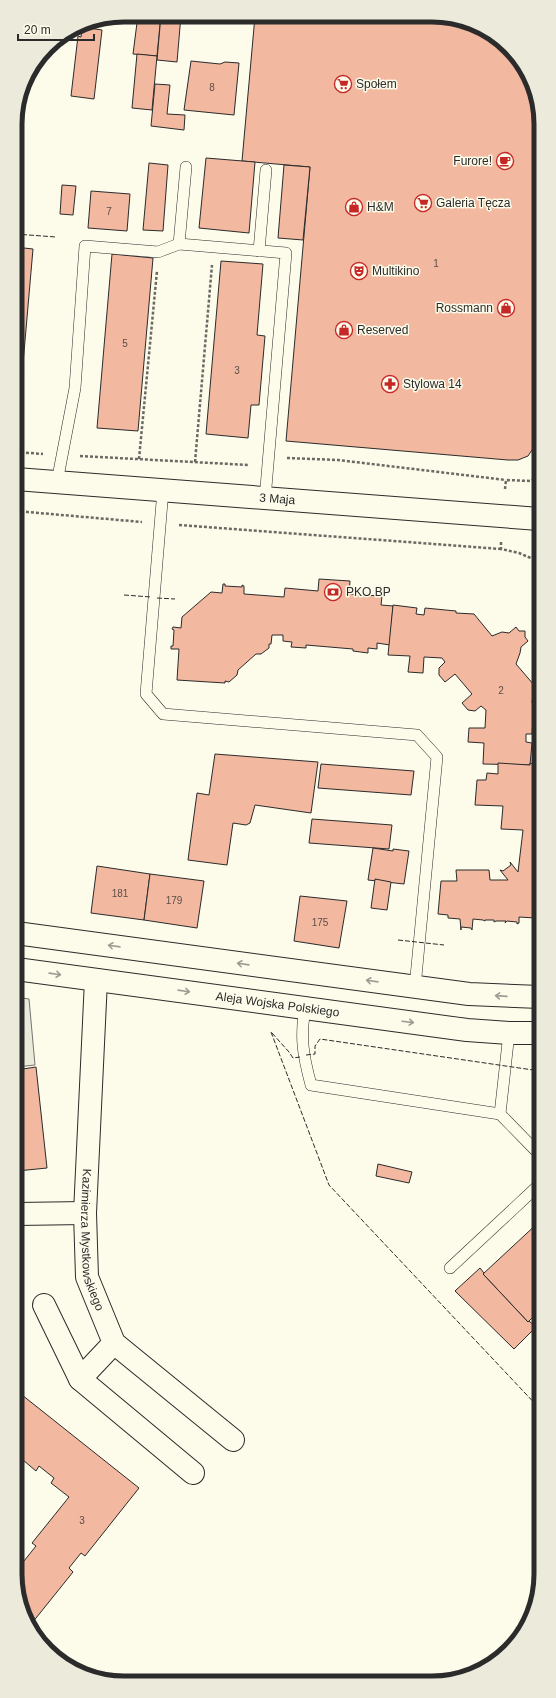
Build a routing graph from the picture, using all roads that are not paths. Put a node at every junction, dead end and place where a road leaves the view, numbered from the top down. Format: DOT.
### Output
graph roads {
  1 [pos="186,167"];
  2 [pos="266,170"];
  3 [pos="179,244"];
  4 [pos="259,251"];
  5 [pos="22,479"];
  6 [pos="57,482"];
  7 [pos="163,490"];
  8 [pos="265,499"];
  9 [pos="534,520"];
  10 [pos="22,934"];
  11 [pos="22,970"];
  12 [pos="96,980"];
  13 [pos="415,987"];
  14 [pos="534,997"];
  15 [pos="305,1008"];
  16 [pos="509,1033"];
  17 [pos="534,1033"];
  18 [pos="500,1114"];
  19 [pos="534,1149"];
  20 [pos="534,1190"];
  21 [pos="85,1213"];
  22 [pos="22,1214"];
  23 [pos="450,1268"];
  24 [pos="44,1305"];
  25 [pos="114,1343"];
  26 [pos="80,1378"];
  27 [pos="233,1440"];
  28 [pos="193,1473"];
  1 -- 3 [label="lane"];
  2 -- 4 [label="lane"];
  3 -- 4 [label="lane"];
  3 -- 6 [label="lane"];
  4 -- 8 [label="lane"];
  5 -- 6 [label="street, 3 Maja"];
  6 -- 7 [label="street, 3 Maja"];
  7 -- 8 [label="street, 3 Maja"];
  7 -- 13 [label="lane"];
  8 -- 9 [label="street, 3 Maja"];
  13 -- 10 [label="street, one-way"];
  11 -- 12 [label="street, Aleja Wojska Polskiego, one-way"];
  12 -- 15 [label="street, Aleja Wojska Polskiego, one-way"];
  12 -- 21 [label="street, Kazimierza Mystkowskiego"];
  14 -- 13 [label="street, one-way"];
  15 -- 16 [label="street, Aleja Wojska Polskiego, one-way"];
  15 -- 18 [label="lane"];
  16 -- 17 [label="street, Aleja Wojska Polskiego"];
  16 -- 18 [label="lane"];
  18 -- 19 [label="lane"];
  20 -- 23 [label="lane"];
  21 -- 22 [label="street"];
  21 -- 25 [label="street, Kazimierza Mystkowskiego"];
  24 -- 26 [label="street"];
  25 -- 26 [label="street"];
  25 -- 27 [label="street, Kazimierza Mystkowskiego"];
  26 -- 28 [label="street"];
}
